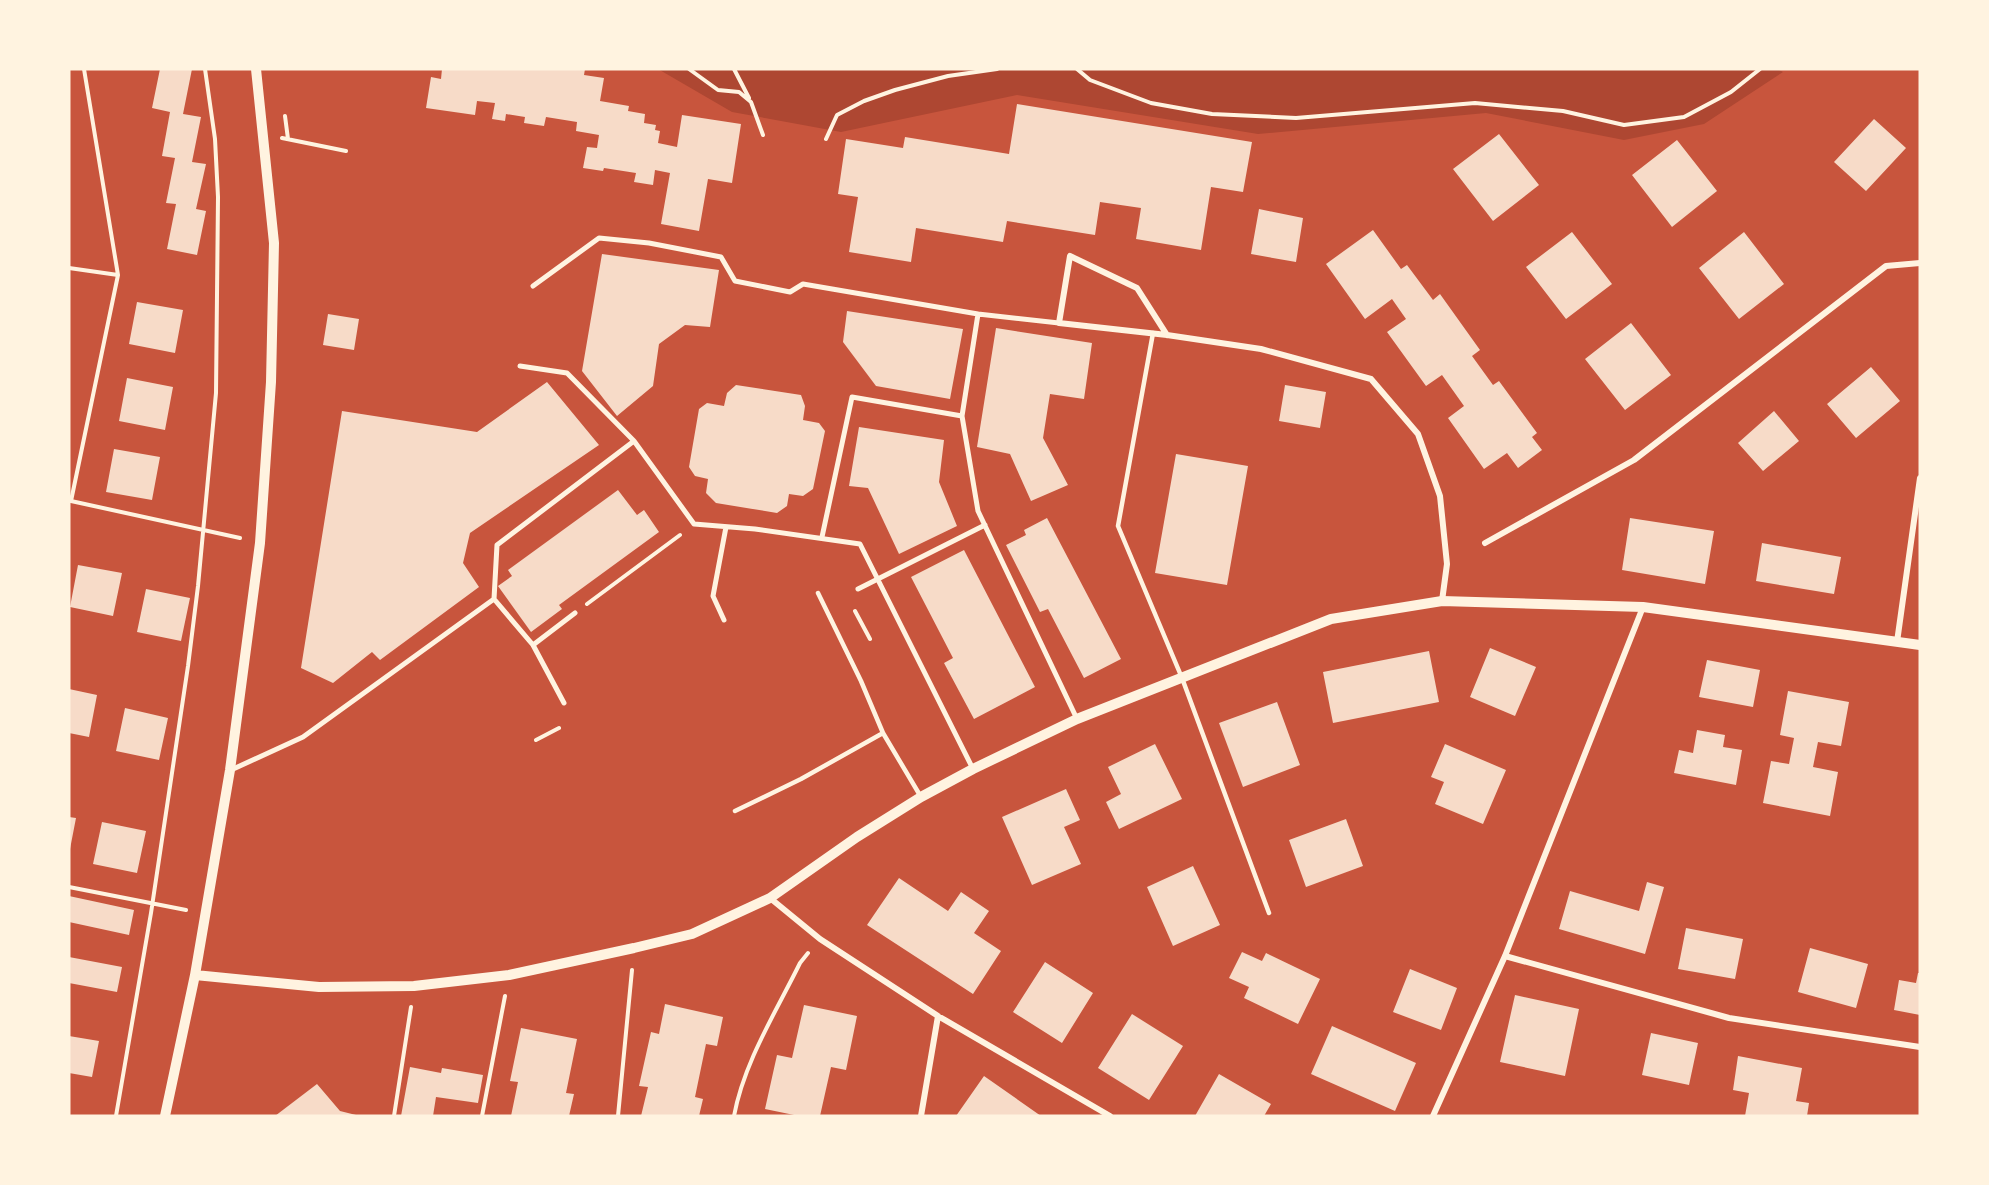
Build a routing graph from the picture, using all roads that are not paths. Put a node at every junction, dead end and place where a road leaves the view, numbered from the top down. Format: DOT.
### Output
graph roads {
  1 [pos="256,69"];
  2 [pos="1920,264"];
  3 [pos="533,286"];
  4 [pos="978,314"];
  5 [pos="1059,323"];
  6 [pos="1153,333"];
  7 [pos="1167,335"];
  8 [pos="520,366"];
  9 [pos="962,416"];
  10 [pos="634,441"];
  11 [pos="1920,478"];
  12 [pos="985,525"];
  13 [pos="726,527"];
  14 [pos="822,537"];
  15 [pos="1485,543"];
  16 [pos="877,578"];
  17 [pos="858,589"];
  18 [pos="818,593"];
  19 [pos="494,599"];
  20 [pos="1442,601"];
  21 [pos="1643,607"];
  22 [pos="574,613"];
  23 [pos="724,620"];
  24 [pos="1897,642"];
  25 [pos="533,645"];
  26 [pos="1920,645"];
  27 [pos="1182,678"];
  28 [pos="564,703"];
  29 [pos="1077,719"];
  30 [pos="883,734"];
  31 [pos="973,769"];
  32 [pos="230,770"];
  33 [pos="921,797"];
  34 [pos="735,811"];
  35 [pos="770,898"];
  36 [pos="1269,913"];
  37 [pos="1505,956"];
  38 [pos="195,975"];
  39 [pos="938,1016"];
  40 [pos="1920,1047"];
  41 [pos="165,1116"];
  42 [pos="921,1116"];
  43 [pos="1110,1116"];
  44 [pos="1433,1116"];
  1 -- 32 [label="street"];
  2 -- 15 [label="street"];
  3 -- 4 [label="street"];
  4 -- 5 [label="street"];
  4 -- 9 [label="street"];
  5 -- 6 [label="street"];
  5 -- 7 [label="street"];
  6 -- 7 [label="street"];
  6 -- 27 [label="lane"];
  7 -- 20 [label="street"];
  8 -- 10 [label="street"];
  9 -- 12 [label="street"];
  9 -- 14 [label="street"];
  10 -- 13 [label="street"];
  10 -- 19 [label="street"];
  11 -- 24 [label="street"];
  12 -- 16 [label="street"];
  12 -- 29 [label="street"];
  13 -- 14 [label="street"];
  13 -- 23 [label="street"];
  14 -- 16 [label="street"];
  16 -- 17 [label="street"];
  16 -- 31 [label="street"];
  18 -- 30 [label="lane"];
  19 -- 25 [label="street"];
  19 -- 32 [label="street"];
  20 -- 21 [label="street"];
  20 -- 27 [label="street"];
  21 -- 24 [label="street"];
  21 -- 37 [label="street"];
  22 -- 25 [label="street"];
  24 -- 26 [label="street"];
  25 -- 28 [label="street"];
  27 -- 29 [label="street"];
  27 -- 36 [label="lane"];
  29 -- 31 [label="street"];
  30 -- 33 [label="lane"];
  30 -- 34 [label="lane"];
  31 -- 33 [label="street"];
  32 -- 38 [label="street"];
  33 -- 35 [label="street"];
  35 -- 38 [label="street"];
  35 -- 39 [label="street"];
  37 -- 40 [label="street"];
  37 -- 44 [label="street"];
  38 -- 41 [label="street"];
  39 -- 42 [label="street"];
  39 -- 43 [label="street"];
}
